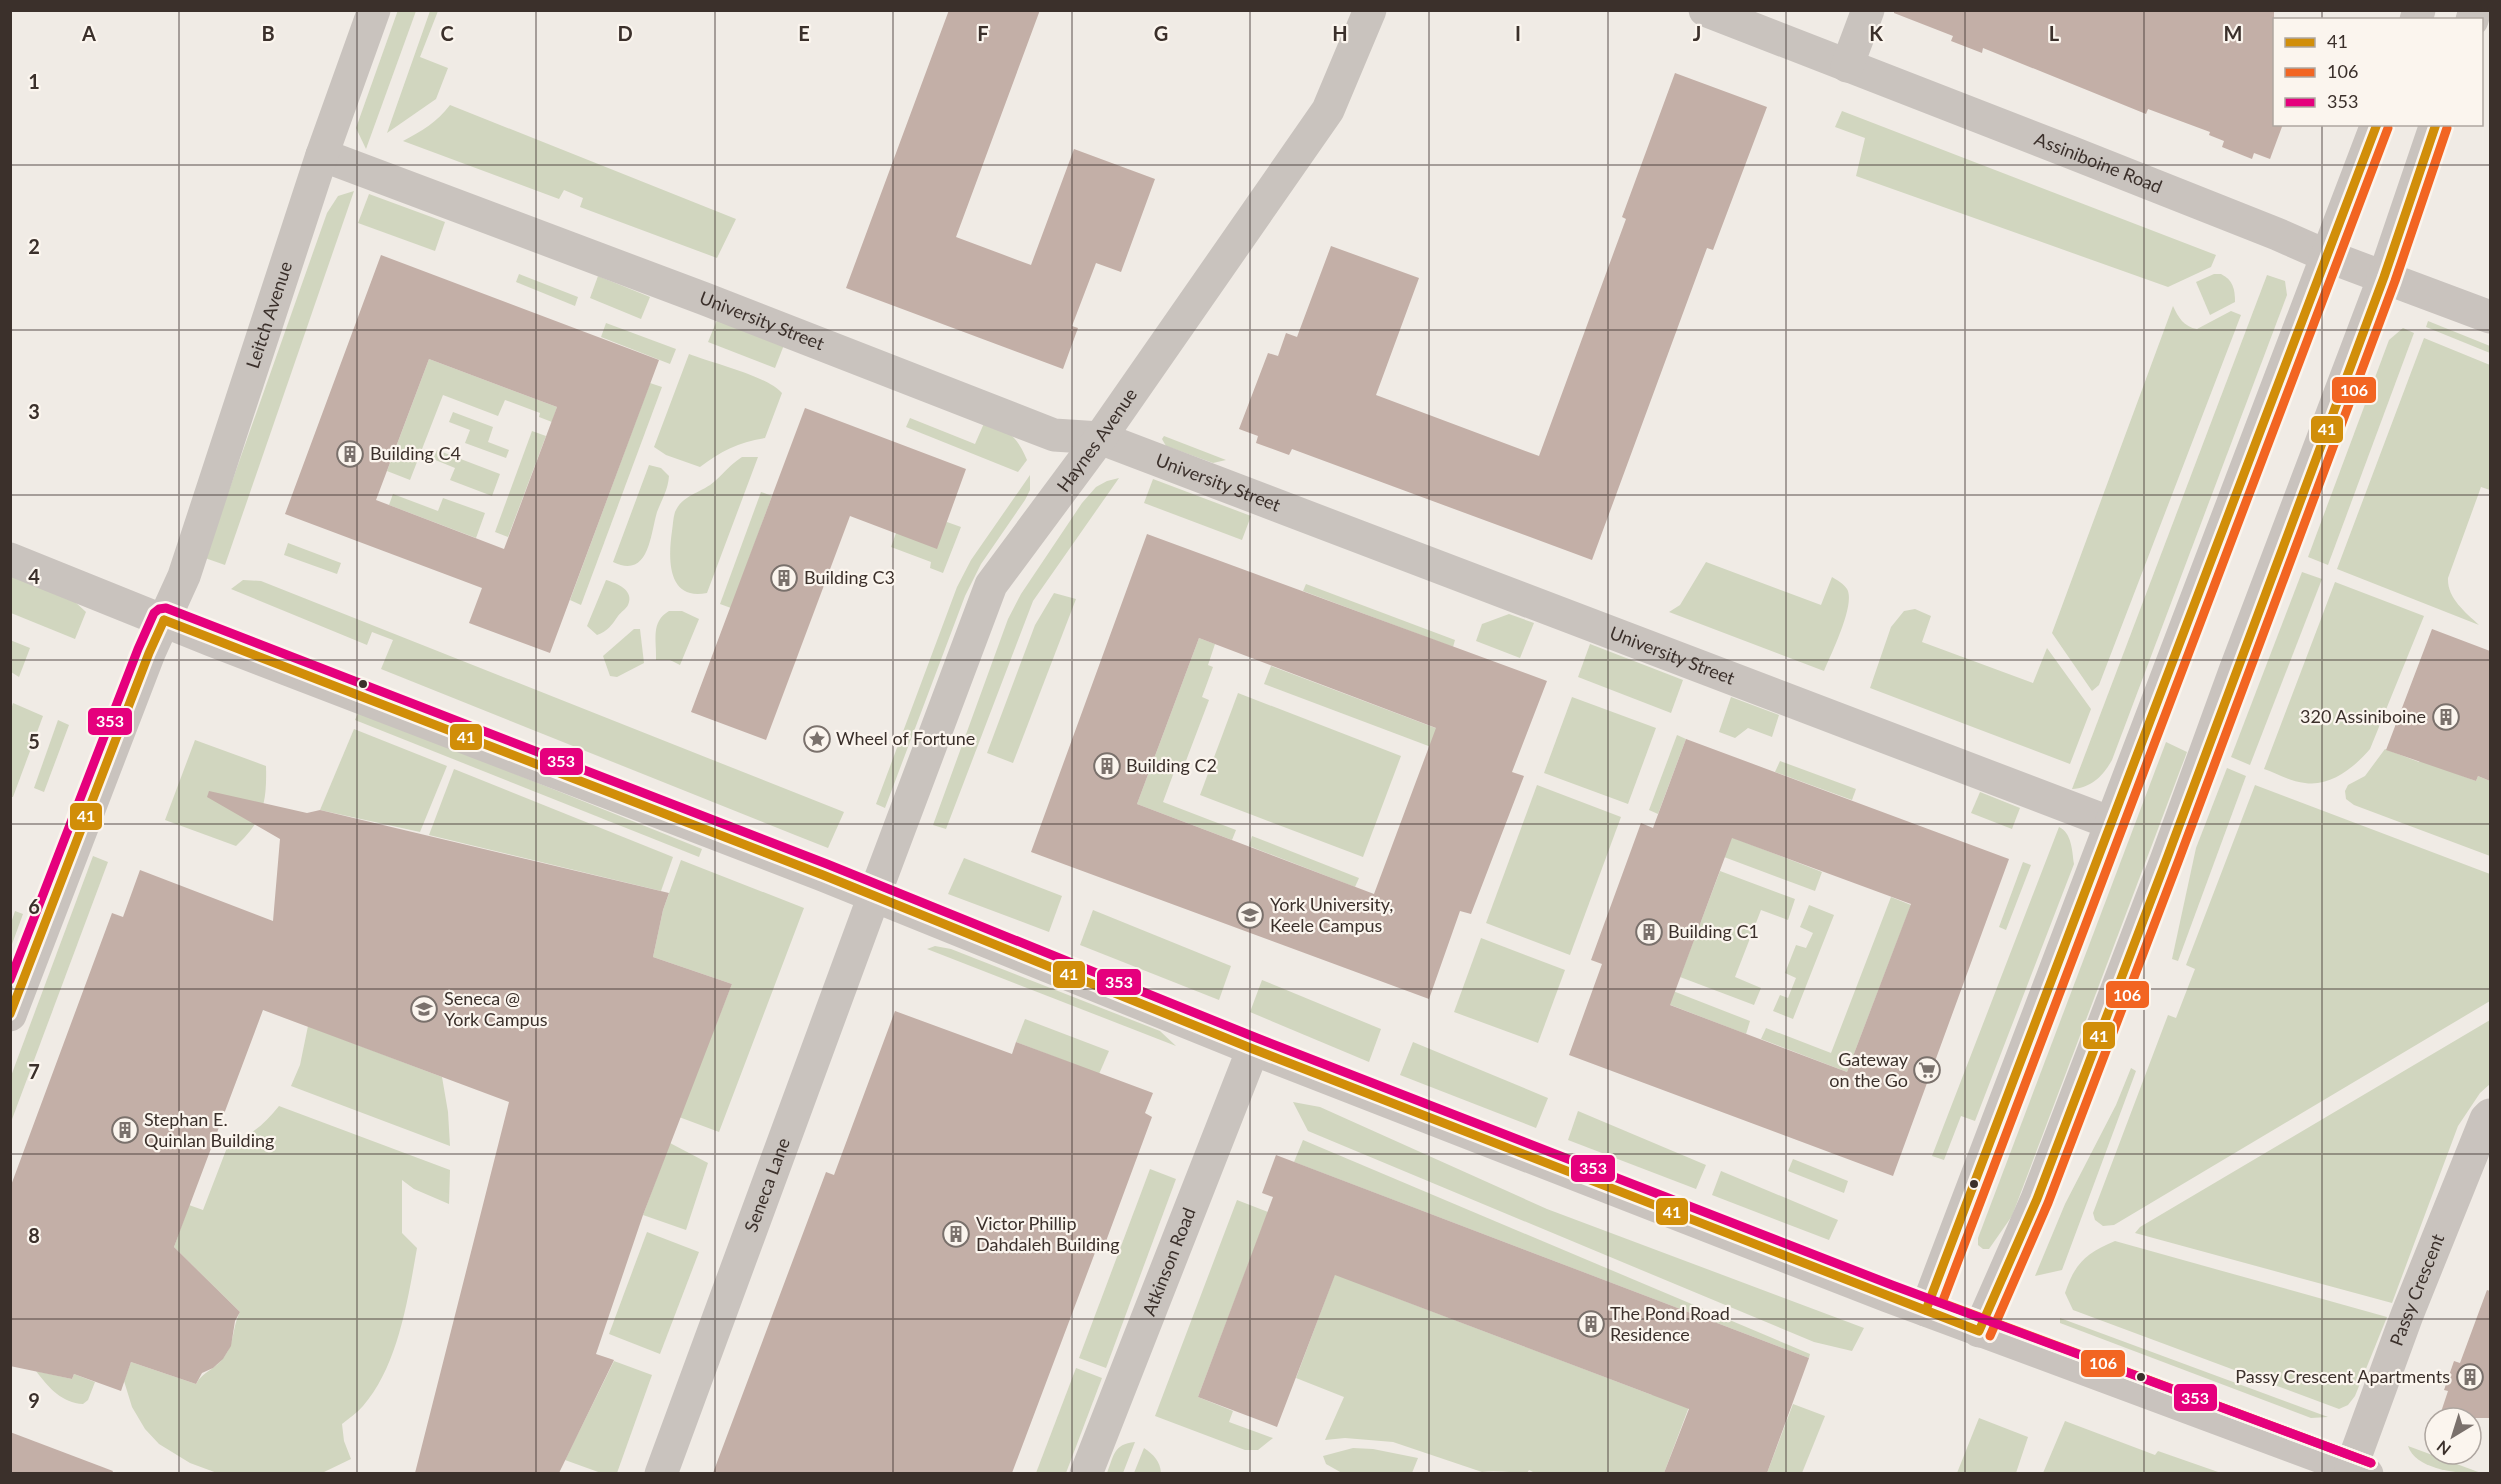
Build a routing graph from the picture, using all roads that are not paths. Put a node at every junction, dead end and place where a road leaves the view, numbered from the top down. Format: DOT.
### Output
graph roads {
  1 [pos="374,10"];
  2 [pos="1370,10"];
  3 [pos="1705,10"];
  4 [pos="1869,10"];
  5 [pos="1847,66"];
  6 [pos="2376,126"];
  7 [pos="2435,126"];
  8 [pos="322,155"];
  9 [pos="2328,256"];
  10 [pos="2384,277"];
  11 [pos="2490,317"];
  12 [pos="1100,438"];
  13 [pos="10,559"];
  14 [pos="164,620"];
  15 [pos="2111,823"];
  16 [pos="874,896"];
  17 [pos="10,1015"];
  18 [pos="1253,1049"];
  19 [pos="2490,1115"];
  20 [pos="1926,1310"];
  21 [pos="1979,1331"];
  22 [pos="2359,1471"];
  23 [pos="661,1473"];
  24 [pos="1086,1473"];
  1 -- 8 [label="street, Leitch Avenue"];
  2 -- 12 [label="street, Haynes Avenue"];
  3 -- 5 [label="street, Assiniboine Road"];
  4 -- 5 [label="street"];
  5 -- 9 [label="street, Assiniboine Road"];
  6 -- 9 [label="street"];
  7 -- 10 [label="street"];
  8 -- 12 [label="street, University Street"];
  8 -- 14 [label="street, Leitch Avenue"];
  9 -- 10 [label="street, Assiniboine Road"];
  9 -- 15 [label="street"];
  10 -- 11 [label="street, Assiniboine Road"];
  10 -- 21 [label="street"];
  12 -- 15 [label="street, University Street"];
  12 -- 16 [label="street, Haynes Avenue"];
  13 -- 14 [label="street"];
  14 -- 16 [label="street"];
  14 -- 17 [label="street, Leitch Avenue"];
  15 -- 20 [label="street"];
  16 -- 18 [label="street"];
  16 -- 23 [label="street, Seneca Lane"];
  18 -- 20 [label="street"];
  18 -- 24 [label="street, Atkinson Road"];
  19 -- 22 [label="street, Passy Crescent"];
  20 -- 21 [label="street"];
  21 -- 22 [label="street"];
}
